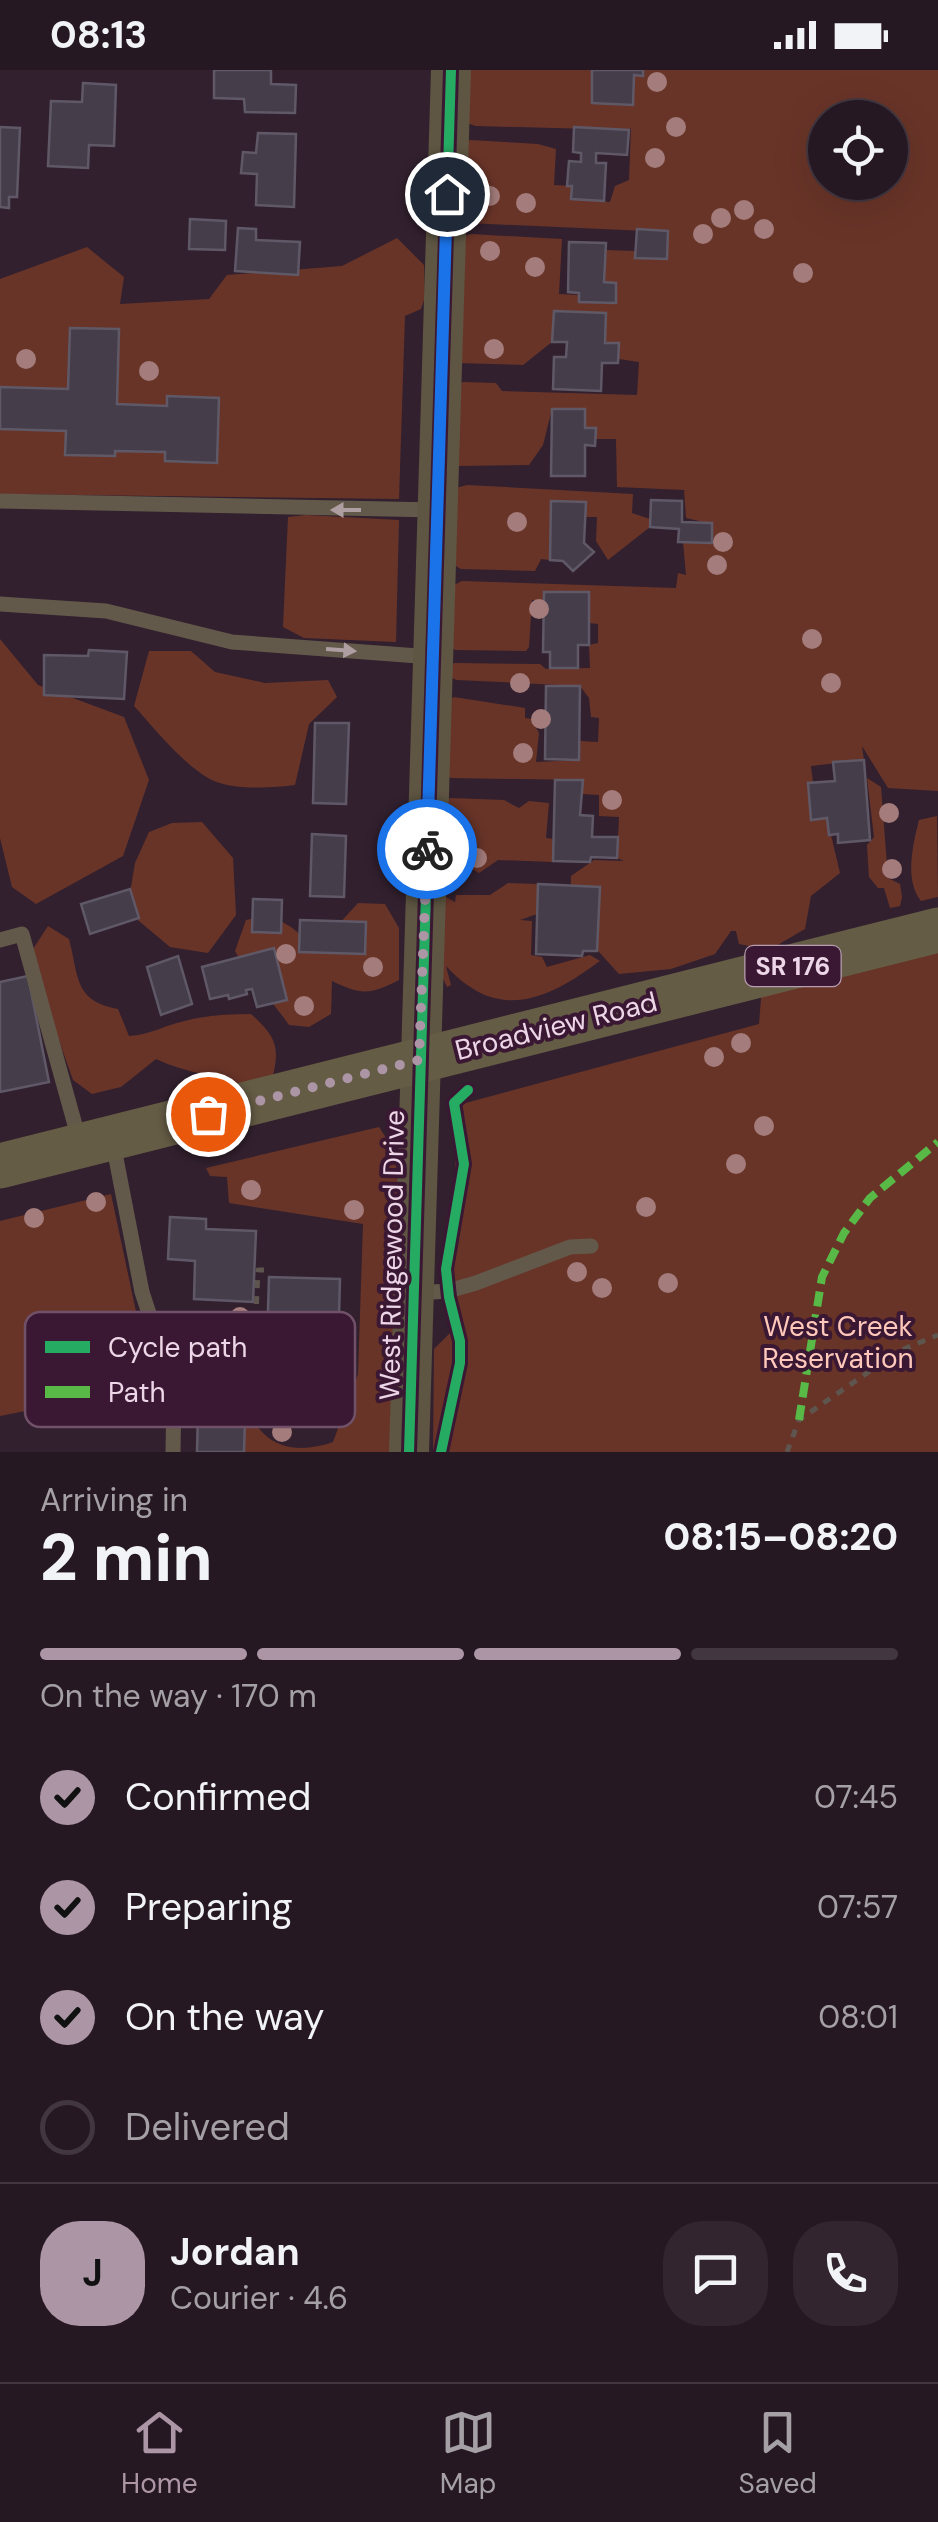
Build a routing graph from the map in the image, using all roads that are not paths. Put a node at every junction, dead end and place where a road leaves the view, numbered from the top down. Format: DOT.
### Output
graph roads {
  1 [pos="452,70"];
  2 [pos="0,501"];
  3 [pos="437,510"];
  4 [pos="0,604"];
  5 [pos="432,657"];
  6 [pos="938,930"];
  7 [pos="0,940"];
  8 [pos="419,1060"];
  9 [pos="96,1143"];
  10 [pos="0,1166"];
  11 [pos="590,1246"];
  12 [pos="413,1293"];
  13 [pos="149,1312"];
  14 [pos="173,1427"];
  15 [pos="173,1452"];
  16 [pos="410,1452"];
  1 -- 3 [label="street, West Ridgewood Drive"];
  3 -- 2 [label="lane, one-way"];
  3 -- 5 [label="street, West Ridgewood Drive"];
  4 -- 5 [label="lane, one-way"];
  5 -- 8 [label="street, West Ridgewood Drive"];
  6 -- 8 [label="main road, Broadview Road / SR 176"];
  7 -- 9 [label="lane"];
  8 -- 9 [label="main road, Broadview Road / SR 176"];
  8 -- 12 [label="street, West Ridgewood Drive"];
  9 -- 10 [label="main road, Broadview Road / SR 176"];
  9 -- 13 [label="lane"];
  11 -- 12 [label="lane"];
  12 -- 16 [label="street, West Ridgewood Drive"];
  14 -- 15 [label="lane"];
}
